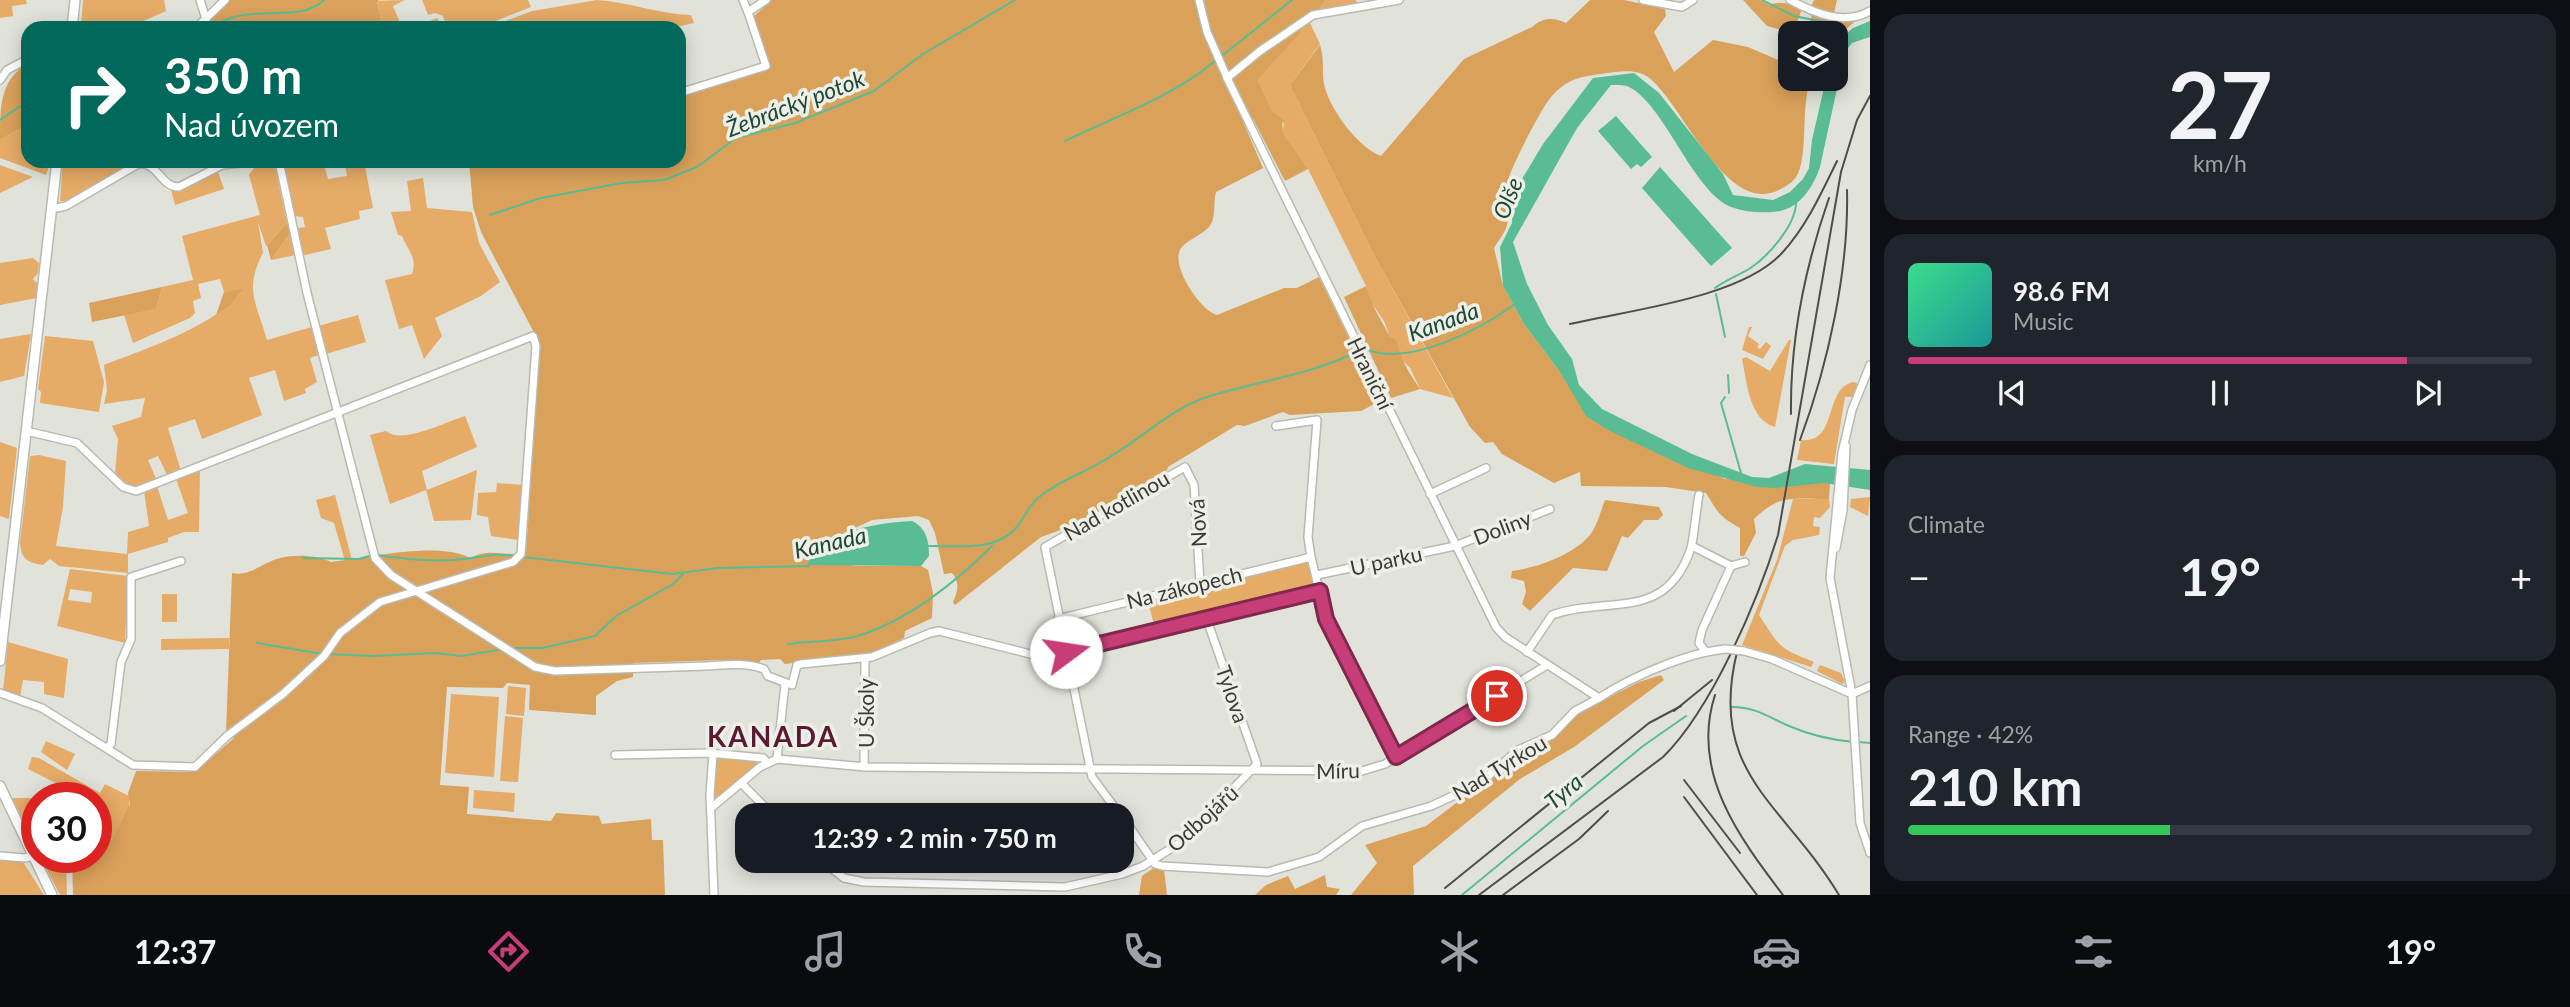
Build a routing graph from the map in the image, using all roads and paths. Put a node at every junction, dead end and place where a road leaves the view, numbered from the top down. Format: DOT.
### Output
graph roads {
  1 [pos="75,0"];
  2 [pos="200,0"];
  3 [pos="225,0"];
  4 [pos="743,0"];
  5 [pos="766,0"];
  6 [pos="1199,0"];
  7 [pos="1399,0"];
  8 [pos="1643,0"];
  9 [pos="1693,0"];
  10 [pos="1790,0"];
  11 [pos="1870,11"];
  12 [pos="748,12"];
  13 [pos="206,19"];
  14 [pos="73,21"];
  15 [pos="204,21"];
  16 [pos="21,62"];
  17 [pos="0,80"];
  18 [pos="1228,80"];
  19 [pos="686,91"];
  20 [pos="56,168"];
  21 [pos="131,168"];
  22 [pos="152,168"];
  23 [pos="216,168"];
  24 [pos="280,168"];
  25 [pos="52,209"];
  26 [pos="1870,365"];
  27 [pos="339,412"];
  28 [pos="1276,426"];
  29 [pos="26,431"];
  30 [pos="1185,467"];
  31 [pos="1486,468"];
  32 [pos="1430,494"];
  33 [pos="1699,495"];
  34 [pos="1550,509"];
  35 [pos="1455,546"];
  36 [pos="1692,546"];
  37 [pos="1311,557"];
  38 [pos="181,561"];
  39 [pos="1745,562"];
  40 [pos="1730,569"];
  41 [pos="1317,575"];
  42 [pos="1200,583"];
  43 [pos="414,590"];
  44 [pos="1320,591"];
  45 [pos="1206,617"];
  46 [pos="1058,619"];
  47 [pos="1066,652"];
  48 [pos="1527,652"];
  49 [pos="1706,652"];
  50 [pos="865,659"];
  51 [pos="0,661"];
  52 [pos="1548,665"];
  53 [pos="785,684"];
  54 [pos="1870,686"];
  55 [pos="0,693"];
  56 [pos="1853,694"];
  57 [pos="1599,698"];
  58 [pos="108,747"];
  59 [pos="713,754"];
  60 [pos="615,755"];
  61 [pos="1396,757"];
  62 [pos="777,759"];
  63 [pos="767,762"];
  64 [pos="864,767"];
  65 [pos="1090,769"];
  66 [pos="1254,770"];
  67 [pos="741,783"];
  68 [pos="0,786"];
  69 [pos="761,803"];
  70 [pos="1111,803"];
  71 [pos="711,808"];
  72 [pos="21,831"];
  73 [pos="1134,833"];
  74 [pos="1870,853"];
  75 [pos="0,856"];
  76 [pos="21,856"];
  77 [pos="1154,859"];
  78 [pos="1134,868"];
  79 [pos="41,873"];
  80 [pos="838,873"];
  81 [pos="1124,873"];
  82 [pos="52,895"];
  83 [pos="714,895"];
  1 -- 14 [label="main road"];
  2 -- 13 [label="street"];
  3 -- 13 [label="street"];
  4 -- 12 [label="street"];
  5 -- 12 [label="street"];
  6 -- 18 [label="street, Hraniční"];
  7 -- 18 [label="street"];
  8 -- 9 [label="street"];
  10 -- 11 [label="street"];
  12 -- 19 [label="street"];
  13 -- 15 [label="street"];
  16 -- 17 [label="street"];
  18 -- 32 [label="street, Hraniční"];
  20 -- 25 [label="main road"];
  21 -- 25 [label="street"];
  22 -- 23 [label="street"];
  24 -- 27 [label="street"];
  25 -- 29 [label="main road"];
  26 -- 56 [label="street"];
  27 -- 29 [label="street"];
  27 -- 43 [label="street"];
  27 -- 43 [label="street"];
  28 -- 37 [label="street"];
  29 -- 51 [label="main road"];
  30 -- 42 [label="street, Nová"];
  30 -- 46 [label="street, Nad kotlinou"];
  31 -- 32 [label="street"];
  32 -- 35 [label="street, Hraniční"];
  33 -- 36 [label="street"];
  34 -- 35 [label="street, Doliny"];
  35 -- 41 [label="street, U parku"];
  35 -- 48 [label="street, Hraniční"];
  36 -- 40 [label="street"];
  36 -- 48 [label="street"];
  37 -- 41 [label="street"];
  37 -- 42 [label="street, Na zákopech"];
  38 -- 58 [label="street"];
  39 -- 40 [label="street"];
  40 -- 49 [label="street"];
  41 -- 44 [label="street"];
  42 -- 46 [label="street, Na zákopech"];
  43 -- 53 [label="street"];
  43 -- 58 [label="street"];
  44 -- 45 [label="street"];
  44 -- 61 [label="street"];
  45 -- 47 [label="street"];
  45 -- 66 [label="street, Tylova"];
  46 -- 47 [label="street"];
  47 -- 50 [label="street"];
  47 -- 65 [label="street"];
  48 -- 52 [label="street, Hraniční"];
  49 -- 56 [label="street, bridge"];
  49 -- 57 [label="street"];
  50 -- 53 [label="street"];
  50 -- 64 [label="street, U Školy"];
  52 -- 57 [label="street"];
  52 -- 61 [label="street, Míru"];
  53 -- 62 [label="street"];
  54 -- 56 [label="street"];
  55 -- 58 [label="street"];
  56 -- 74 [label="street"];
  57 -- 77 [label="street, Nad Tyrkou"];
  59 -- 60 [label="street"];
  59 -- 63 [label="street"];
  59 -- 71 [label="street"];
  61 -- 66 [label="street, Míru"];
  62 -- 63 [label="street, Míru"];
  62 -- 64 [label="street, Míru"];
  63 -- 67 [label="street"];
  64 -- 65 [label="street, Míru"];
  65 -- 66 [label="street, Míru"];
  65 -- 70 [label="street"];
  66 -- 77 [label="street, Odbojářů"];
  67 -- 69 [label="street"];
  67 -- 71 [label="street"];
  68 -- 72 [label="main road"];
  71 -- 83 [label="street"];
  73 -- 77 [label="street"];
  75 -- 76 [label="street"];
  77 -- 78 [label="street, Odbojářů"];
  79 -- 82 [label="main road"];
  80 -- 81 [label="street, Odbojářů"];
}
